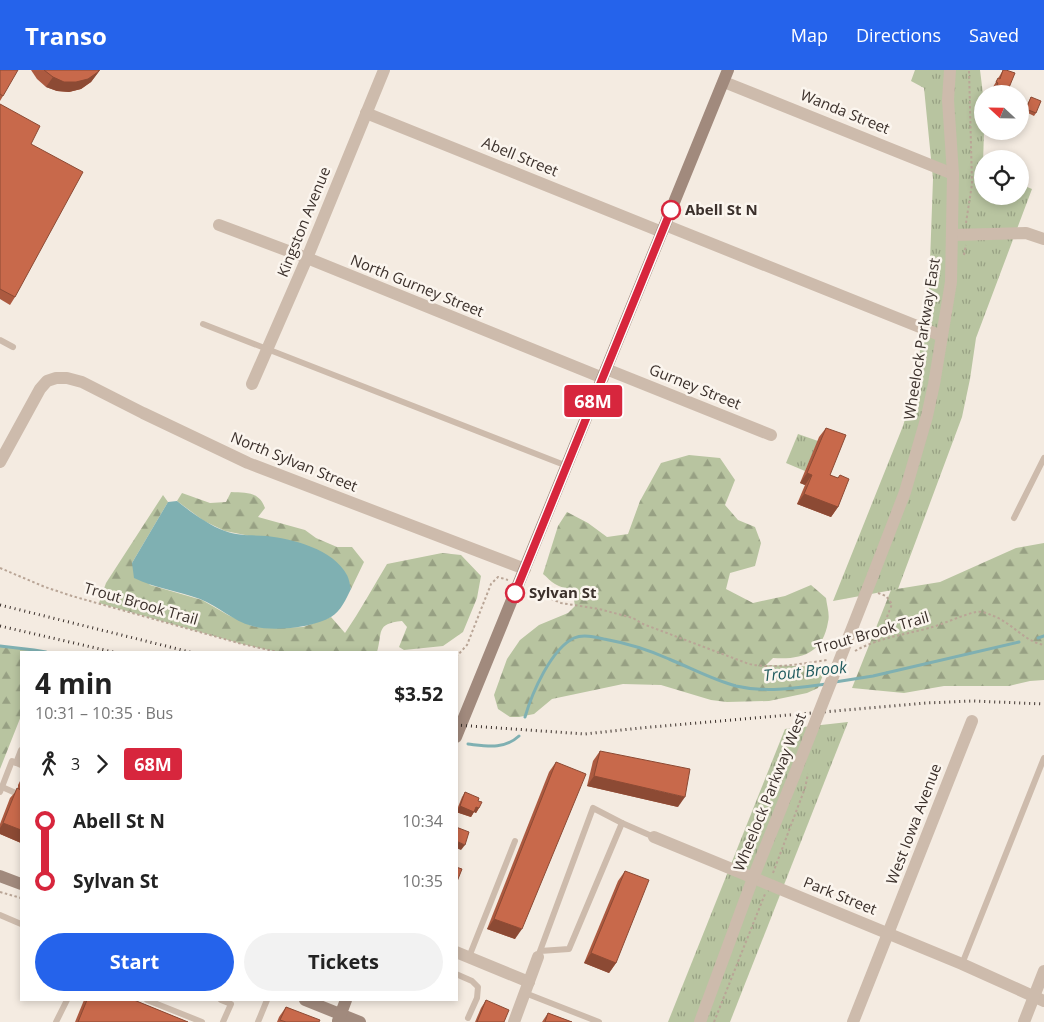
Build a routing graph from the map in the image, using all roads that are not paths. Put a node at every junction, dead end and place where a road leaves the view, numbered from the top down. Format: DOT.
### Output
graph roads {
  1 [pos="384,70"];
  2 [pos="950,70"];
  3 [pos="726,76"];
  4 [pos="366,113"];
  5 [pos="953,174"];
  6 [pos="219,225"];
  7 [pos="664,228"];
  8 [pos="953,235"];
  9 [pos="1044,239"];
  10 [pos="307,258"];
  11 [pos="202,324"];
  12 [pos="942,336"];
  13 [pos="0,340"];
  14 [pos="13,347"];
  15 [pos="268,349"];
  16 [pos="604,374"];
  17 [pos="252,384"];
  18 [pos="771,435"];
  19 [pos="1044,458"];
  20 [pos="0,462"];
  21 [pos="567,466"];
  22 [pos="1014,518"];
  23 [pos="525,569"];
  24 [pos="873,575"];
  25 [pos="972,721"];
  26 [pos="459,732"];
  27 [pos="1044,758"];
  28 [pos="19,764"];
  29 [pos="1,790"];
  30 [pos="18,794"];
  31 [pos="622,824"];
  32 [pos="654,837"];
  33 [pos="515,841"];
  34 [pos="0,876"];
  35 [pos="753,878"];
  36 [pos="20,884"];
  37 [pos="0,915"];
  38 [pos="20,924"];
  39 [pos="889,934"];
  40 [pos="458,953"];
  41 [pos="539,954"];
  42 [pos="469,957"];
  43 [pos="962,964"];
  44 [pos="1044,971"];
  45 [pos="458,975"];
  46 [pos="527,987"];
  47 [pos="1039,999"];
  48 [pos="66,1001"];
  49 [pos="150,1001"];
  50 [pos="266,1001"];
  51 [pos="308,1001"];
  52 [pos="346,1001"];
  53 [pos="232,1002"];
  54 [pos="339,1018"];
  55 [pos="468,1018"];
  56 [pos="56,1022"];
  57 [pos="202,1022"];
  58 [pos="223,1022"];
  59 [pos="258,1022"];
  60 [pos="360,1022"];
  61 [pos="514,1022"];
  62 [pos="599,1022"];
  63 [pos="700,1022"];
  64 [pos="853,1022"];
  65 [pos="1024,1022"];
  1 -- 4 [label="street, Kingston Avenue"];
  2 -- 5 [label="street, Wheelock Parkway East"];
  3 -- 5 [label="street, Wanda Street"];
  3 -- 7 [label="main road"];
  4 -- 7 [label="street, Abell Street"];
  4 -- 10 [label="street, Kingston Avenue"];
  5 -- 8 [label="street, Wheelock Parkway East"];
  6 -- 10 [label="street, North Gurney Street"];
  7 -- 12 [label="street, Abell Street"];
  7 -- 16 [label="main road"];
  8 -- 9 [label="street"];
  8 -- 12 [label="street, Wheelock Parkway East"];
  10 -- 15 [label="street, Kingston Avenue"];
  10 -- 16 [label="street, North Gurney Street"];
  11 -- 15 [label="lane"];
  12 -- 24 [label="street, Wheelock Parkway East"];
  13 -- 14 [label="lane"];
  15 -- 17 [label="street, Kingston Avenue"];
  15 -- 21 [label="lane"];
  16 -- 18 [label="street, Gurney Street"];
  16 -- 21 [label="main road"];
  19 -- 22 [label="lane"];
  20 -- 23 [label="street, North Sylvan Street"];
  21 -- 23 [label="main road"];
  23 -- 26 [label="main road"];
  24 -- 35 [label="street, Wheelock Parkway West, bridge"];
  25 -- 39 [label="street, West Iowa Avenue"];
  27 -- 43 [label="lane"];
  28 -- 29 [label="lane"];
  29 -- 30 [label="lane"];
  31 -- 32 [label="lane, Park Street"];
  31 -- 41 [label="lane"];
  31 -- 41 [label="lane, Park Street"];
  32 -- 35 [label="street, Park Street"];
  33 -- 42 [label="lane"];
  34 -- 36 [label="main road"];
  35 -- 39 [label="street, Park Street"];
  35 -- 63 [label="street, Wheelock Parkway West"];
  37 -- 38 [label="lane"];
  39 -- 43 [label="street, Park Street"];
  39 -- 64 [label="street, West Iowa Avenue"];
  40 -- 42 [label="street"];
  41 -- 46 [label="street"];
  42 -- 46 [label="street"];
  43 -- 47 [label="street, Park Street"];
  44 -- 47 [label="street"];
  45 -- 55 [label="lane"];
  46 -- 61 [label="street"];
  46 -- 62 [label="lane"];
  47 -- 65 [label="street"];
  48 -- 56 [label="lane"];
  49 -- 57 [label="lane"];
  50 -- 59 [label="lane"];
  51 -- 54 [label="main road"];
  52 -- 54 [label="main road"];
  53 -- 58 [label="lane"];
  54 -- 60 [label="main road"];
}
